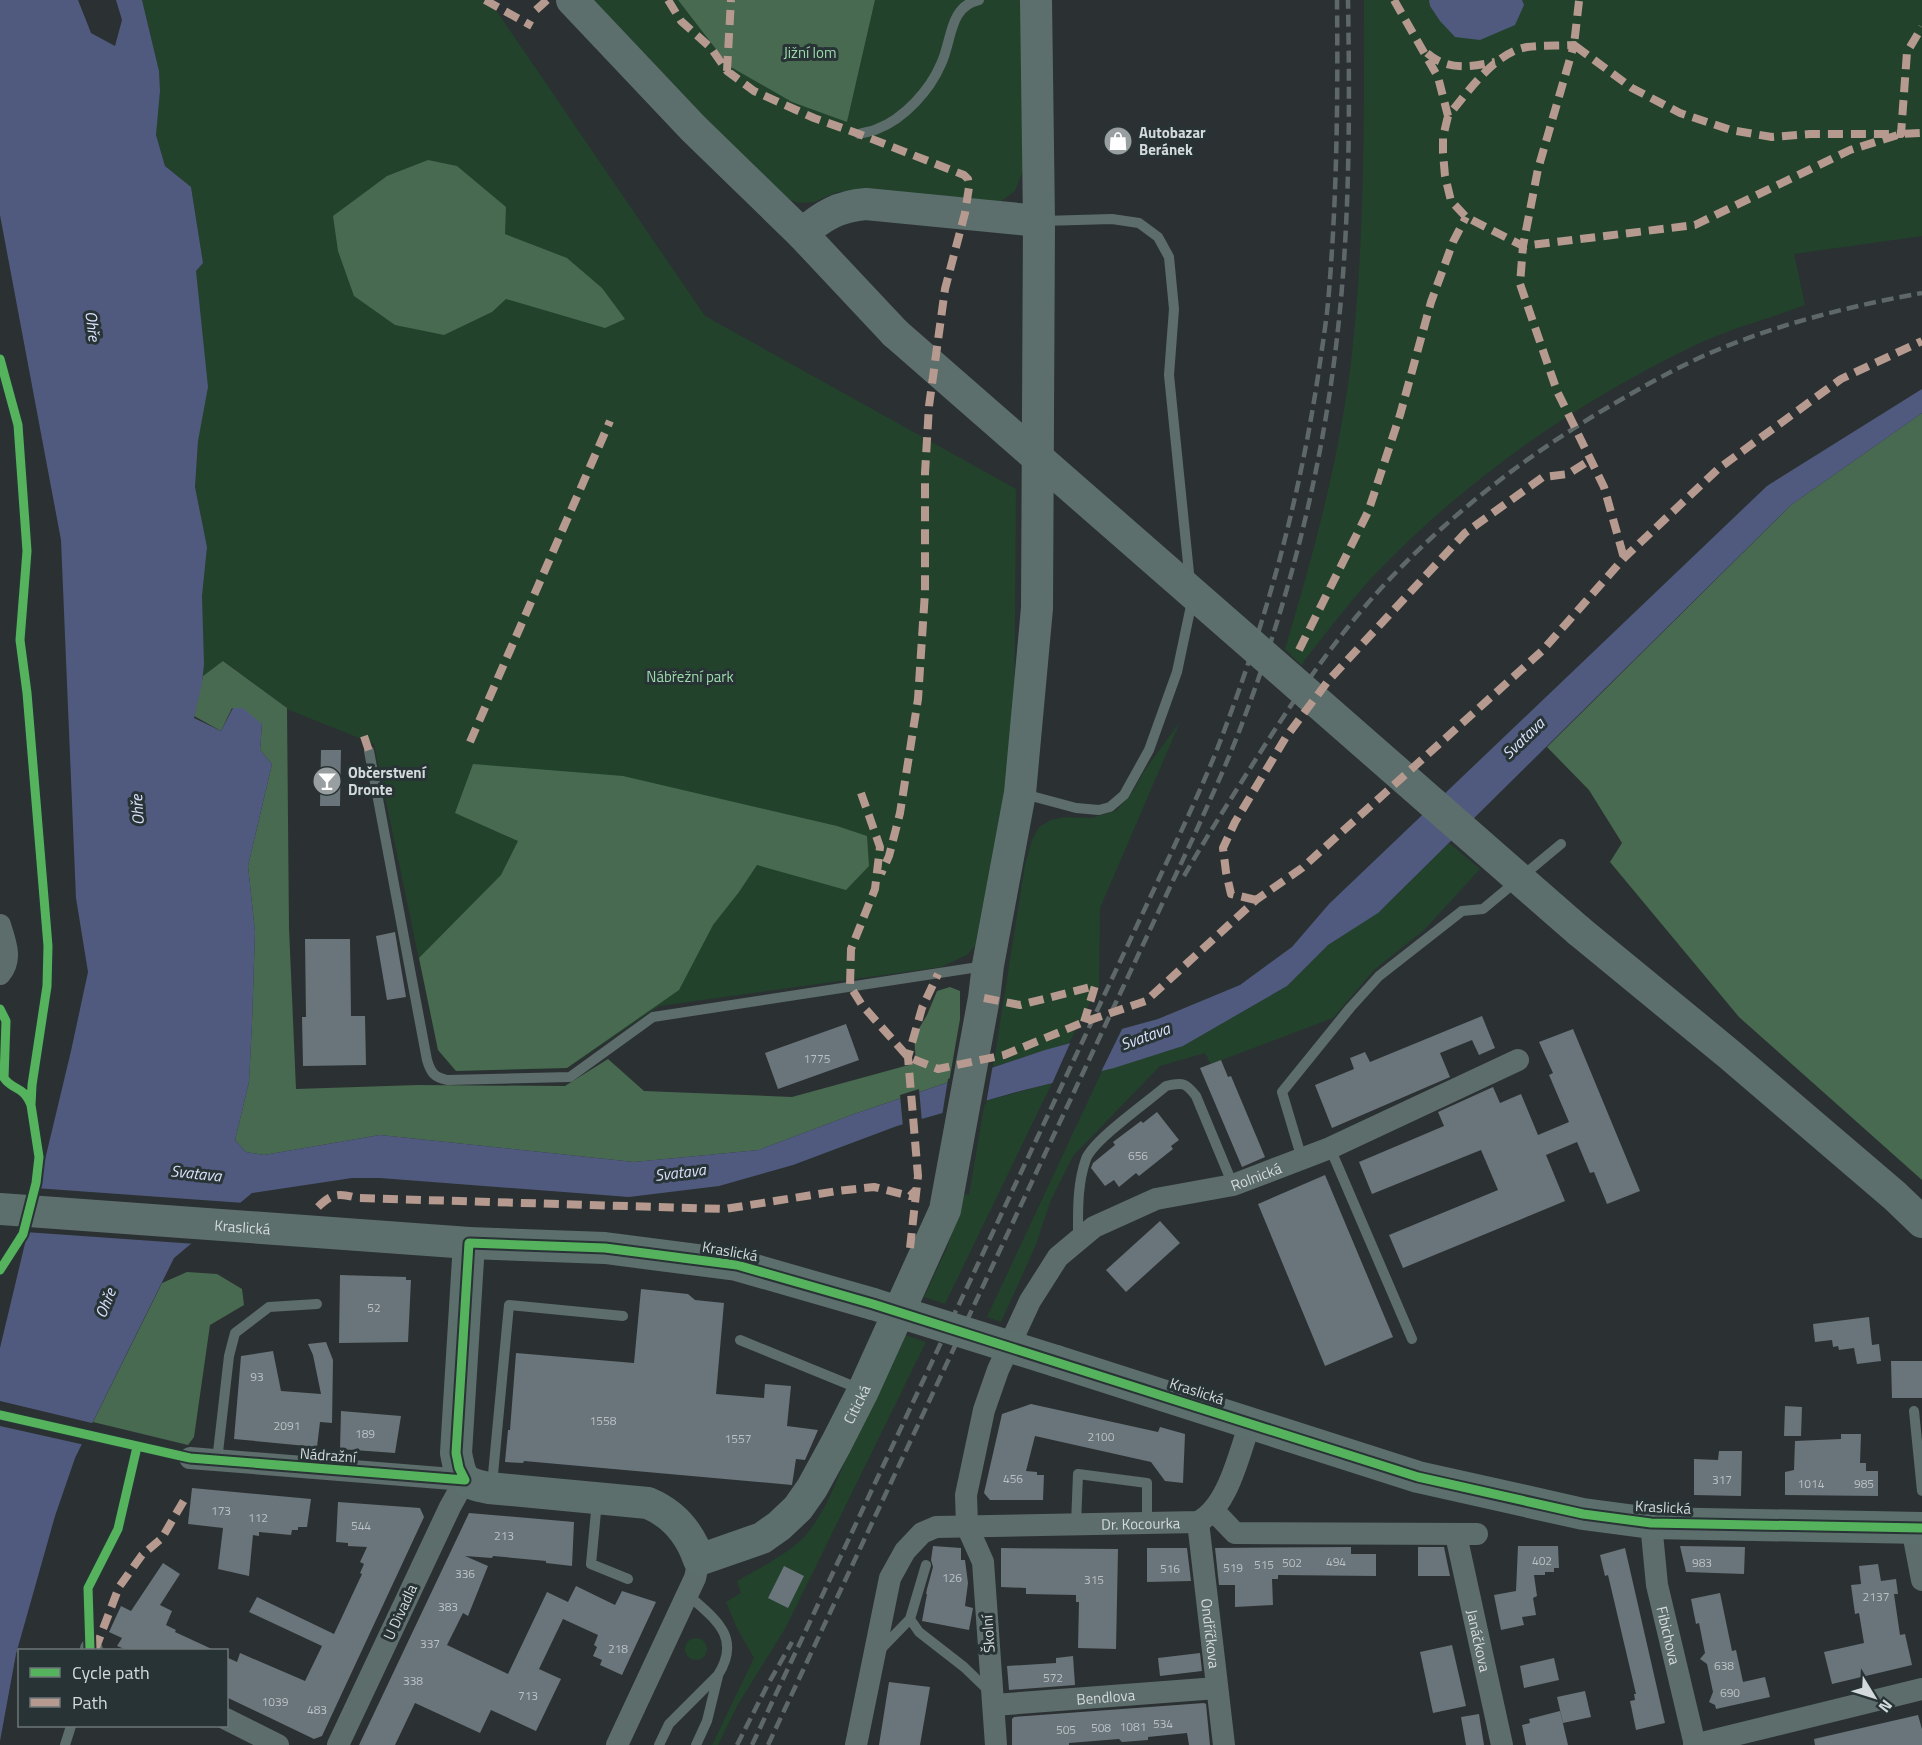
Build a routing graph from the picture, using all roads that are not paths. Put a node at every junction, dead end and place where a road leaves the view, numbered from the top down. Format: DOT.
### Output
graph roads {
  1 [pos="572,0"];
  2 [pos="979,0"];
  3 [pos="1036,0"];
  4 [pos="859,134"];
  5 [pos="1039,221"];
  6 [pos="802,234"];
  7 [pos="369,751"];
  8 [pos="1020,793"];
  9 [pos="1561,844"];
  10 [pos="0,925"];
  11 [pos="988,965"];
  12 [pos="0,974"];
  13 [pos="1518,1060"];
  14 [pos="1330,1148"];
  15 [pos="1302,1159"];
  16 [pos="1233,1185"];
  17 [pos="0,1209"];
  18 [pos="1922,1222"];
  19 [pos="1078,1240"];
  20 [pos="469,1243"];
  21 [pos="318,1304"];
  22 [pos="623,1316"];
  23 [pos="1412,1339"];
  24 [pos="740,1340"];
  25 [pos="863,1391"];
  26 [pos="1914,1411"];
  27 [pos="1250,1423"];
  28 [pos="190,1458"];
  29 [pos="216,1461"];
  30 [pos="478,1484"];
  31 [pos="1922,1491"];
  32 [pos="597,1498"];
  33 [pos="1206,1517"];
  34 [pos="1147,1523"];
  35 [pos="1651,1523"];
  36 [pos="1076,1524"];
  37 [pos="967,1526"];
  38 [pos="1917,1528"];
  39 [pos="699,1560"];
  40 [pos="926,1565"];
  41 [pos="628,1579"];
  42 [pos="1922,1580"];
  43 [pos="688,1594"];
  44 [pos="910,1619"];
  45 [pos="874,1656"];
  46 [pos="718,1676"];
  47 [pos="1218,1688"];
  48 [pos="1922,1689"];
  49 [pos="994,1700"];
  50 [pos="228,1720"];
  51 [pos="71,1727"];
  52 [pos="65,1745"];
  53 [pos="278,1745"];
  54 [pos="338,1745"];
  55 [pos="617,1745"];
  56 [pos="659,1745"];
  57 [pos="696,1745"];
  58 [pos="856,1745"];
  59 [pos="996,1745"];
  60 [pos="1224,1745"];
  61 [pos="1502,1745"];
  62 [pos="1694,1745"];
  1 -- 6 [label="street"];
  2 -- 4 [label="lane"];
  3 -- 5 [label="street, Citická"];
  5 -- 6 [label="street"];
  5 -- 8 [label="street, Citická"];
  5 -- 8 [label="lane"];
  6 -- 18 [label="street, bridge"];
  7 -- 11 [label="lane"];
  8 -- 11 [label="street, Citická"];
  9 -- 15 [label="lane"];
  10 -- 12 [label="street"];
  11 -- 25 [label="street, Citická"];
  13 -- 14 [label="street, Rolnická"];
  14 -- 15 [label="street, Rolnická"];
  14 -- 23 [label="lane"];
  15 -- 16 [label="street, Rolnická"];
  16 -- 19 [label="street, Rolnická"];
  16 -- 19 [label="lane"];
  17 -- 20 [label="street, Kraslická"];
  19 -- 37 [label="street, Rolnická"];
  20 -- 27 [label="street, Kraslická, bridge"];
  20 -- 30 [label="street"];
  21 -- 29 [label="lane"];
  22 -- 30 [label="lane"];
  24 -- 25 [label="lane"];
  25 -- 39 [label="street, Citická"];
  26 -- 31 [label="lane"];
  27 -- 33 [label="street"];
  27 -- 35 [label="street, Kraslická"];
  28 -- 29 [label="street, Nádražní"];
  29 -- 30 [label="street, Nádražní"];
  30 -- 32 [label="street, Nádražní"];
  30 -- 54 [label="street, U Divadla"];
  32 -- 39 [label="street, Nádražní"];
  32 -- 41 [label="lane"];
  33 -- 34 [label="street, Dr. Kocourka"];
  33 -- 47 [label="street, Ondříčkova"];
  33 -- 61 [label="street, Janáčkova"];
  34 -- 36 [label="street, Dr. Kocourka"];
  34 -- 36 [label="lane"];
  35 -- 38 [label="street, Kraslická"];
  35 -- 62 [label="street, Fibichova"];
  36 -- 37 [label="street, Dr. Kocourka"];
  37 -- 45 [label="street, Dr. Kocourka"];
  37 -- 49 [label="street, Školní"];
  38 -- 42 [label="street"];
  39 -- 43 [label="street"];
  40 -- 44 [label="lane"];
  43 -- 46 [label="lane"];
  43 -- 55 [label="street"];
  44 -- 45 [label="lane"];
  44 -- 49 [label="lane"];
  45 -- 58 [label="street, Dr. Kocourka"];
  46 -- 56 [label="lane"];
  46 -- 57 [label="lane"];
  47 -- 49 [label="street, Bendlova"];
  47 -- 60 [label="street, Ondříčkova"];
  48 -- 62 [label="street"];
  49 -- 59 [label="street, Školní"];
  50 -- 53 [label="street"];
  51 -- 52 [label="lane"];
}
